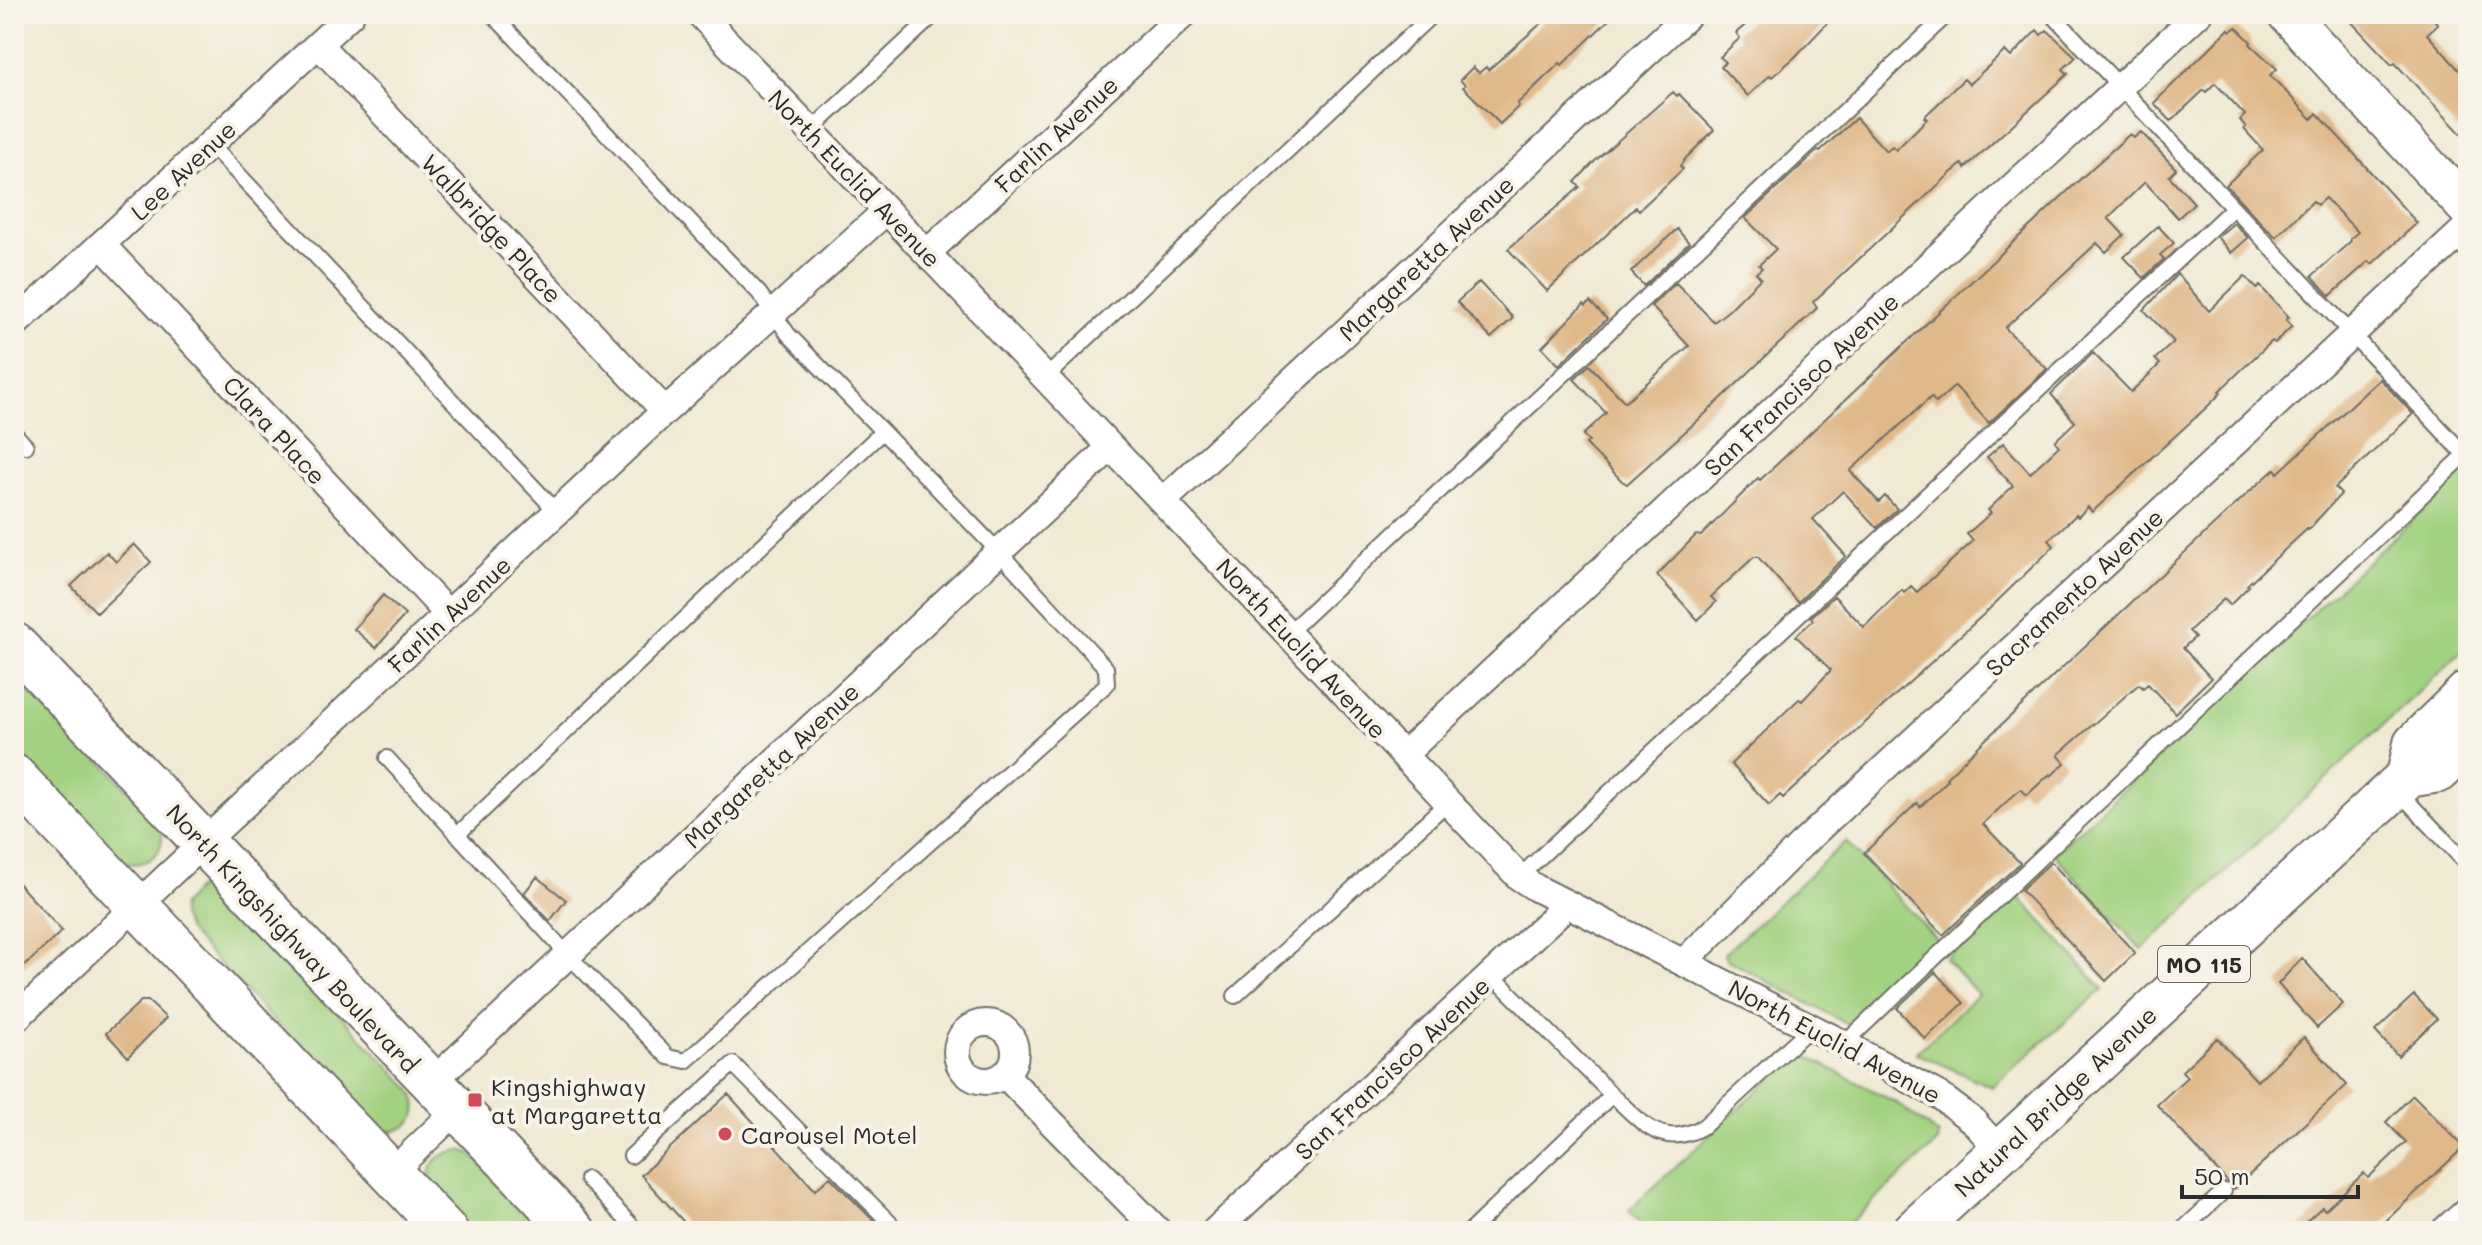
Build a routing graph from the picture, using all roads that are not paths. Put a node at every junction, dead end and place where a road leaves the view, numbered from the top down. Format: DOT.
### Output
graph roads {
  1 [pos="351,14"];
  2 [pos="492,14"];
  3 [pos="700,14"];
  4 [pos="935,14"];
  5 [pos="1184,14"];
  6 [pos="1433,14"];
  7 [pos="1689,14"];
  8 [pos="1948,14"];
  9 [pos="2052,14"];
  10 [pos="2198,14"];
  11 [pos="2287,14"];
  12 [pos="319,45"];
  13 [pos="2120,87"];
  14 [pos="810,131"];
  15 [pos="211,145"];
  16 [pos="2233,208"];
  17 [pos="2468,209"];
  18 [pos="886,211"];
  19 [pos="2468,226"];
  20 [pos="102,245"];
  21 [pos="927,253"];
  22 [pos="773,313"];
  23 [pos="14,325"];
  24 [pos="2351,335"];
  25 [pos="1045,378"];
  26 [pos="665,411"];
  27 [pos="882,432"];
  28 [pos="14,433"];
  29 [pos="26,446"];
  30 [pos="1111,447"];
  31 [pos="2466,454"];
  32 [pos="1163,501"];
  33 [pos="557,512"];
  34 [pos="999,552"];
  35 [pos="448,614"];
  36 [pos="1288,633"];
  37 [pos="14,644"];
  38 [pos="2468,692"];
  39 [pos="2468,744"];
  40 [pos="1403,755"];
  41 [pos="387,758"];
  42 [pos="14,776"];
  43 [pos="2401,782"];
  44 [pos="1448,802"];
  45 [pos="457,835"];
  46 [pos="204,844"];
  47 [pos="2468,865"];
  48 [pos="1519,877"];
  49 [pos="1568,904"];
  50 [pos="137,906"];
  51 [pos="568,955"];
  52 [pos="1684,962"];
  53 [pos="1493,976"];
  54 [pos="1235,996"];
  55 [pos="14,1020"];
  56 [pos="1811,1027"];
  57 [pos="1844,1044"];
  58 [pos="1005,1075"];
  59 [pos="1612,1095"];
  60 [pos="444,1097"];
  61 [pos="2001,1152"];
  62 [pos="631,1156"];
  63 [pos="391,1173"];
  64 [pos="587,1179"];
  65 [pos="2224,1191"];
  66 [pos="2468,1209"];
  67 [pos="446,1231"];
  68 [pos="574,1231"];
  69 [pos="636,1231"];
  70 [pos="898,1231"];
  71 [pos="1158,1231"];
  72 [pos="1215,1231"];
  73 [pos="1470,1231"];
  74 [pos="1914,1231"];
  75 [pos="2181,1231"];
  76 [pos="2444,1231"];
  1 -- 12 [label="street, Lee Avenue"];
  2 -- 22 [label="lane"];
  3 -- 14 [label="street, North Euclid Avenue"];
  4 -- 14 [label="lane"];
  5 -- 21 [label="street, Farlin Avenue"];
  6 -- 25 [label="lane"];
  7 -- 32 [label="street, Margaretta Avenue"];
  8 -- 36 [label="lane"];
  9 -- 13 [label="lane"];
  10 -- 13 [label="street, San Francisco Avenue"];
  11 -- 17 [label="street"];
  12 -- 15 [label="street, Lee Avenue"];
  12 -- 26 [label="street, Walbridge Place"];
  13 -- 16 [label="lane"];
  13 -- 40 [label="street, San Francisco Avenue"];
  14 -- 18 [label="street, North Euclid Avenue"];
  15 -- 20 [label="street, Lee Avenue"];
  15 -- 33 [label="lane"];
  16 -- 24 [label="lane"];
  16 -- 48 [label="lane"];
  18 -- 21 [label="street, North Euclid Avenue"];
  18 -- 22 [label="street, Farlin Avenue"];
  19 -- 24 [label="street, Sacramento Avenue"];
  20 -- 23 [label="street, Lee Avenue"];
  20 -- 35 [label="street, Clara Place"];
  21 -- 25 [label="street, North Euclid Avenue"];
  22 -- 26 [label="street, Farlin Avenue"];
  22 -- 27 [label="lane"];
  24 -- 31 [label="lane"];
  24 -- 52 [label="street, Sacramento Avenue"];
  25 -- 30 [label="street, North Euclid Avenue"];
  26 -- 33 [label="street, Farlin Avenue"];
  27 -- 34 [label="lane"];
  27 -- 45 [label="lane"];
  28 -- 29 [label="lane"];
  30 -- 32 [label="street, North Euclid Avenue"];
  30 -- 34 [label="street, Margaretta Avenue"];
  31 -- 57 [label="lane"];
  32 -- 36 [label="street, North Euclid Avenue"];
  33 -- 35 [label="street, Farlin Avenue"];
  34 -- 51 [label="street, Margaretta Avenue"];
  34 -- 51 [label="lane"];
  35 -- 46 [label="street, Farlin Avenue"];
  36 -- 40 [label="street, North Euclid Avenue"];
  37 -- 46 [label="main road, North Kingshighway Boulevard"];
  38 -- 43 [label="main road, Natural Bridge Avenue"];
  39 -- 43 [label="main road, Natural Bridge Avenue / MO 115"];
  40 -- 44 [label="street, North Euclid Avenue"];
  41 -- 45 [label="lane"];
  42 -- 50 [label="main road"];
  43 -- 47 [label="lane"];
  43 -- 61 [label="main road, Natural Bridge Avenue / MO 115"];
  44 -- 48 [label="street, North Euclid Avenue"];
  44 -- 54 [label="lane"];
  45 -- 51 [label="lane"];
  46 -- 50 [label="street, Farlin Avenue"];
  46 -- 60 [label="main road, North Kingshighway Boulevard"];
  48 -- 49 [label="street, North Euclid Avenue"];
  49 -- 52 [label="street, North Euclid Avenue"];
  49 -- 53 [label="street, San Francisco Avenue"];
  50 -- 55 [label="street, Farlin Avenue"];
  50 -- 63 [label="main road"];
  51 -- 60 [label="street, Margaretta Avenue"];
  52 -- 56 [label="street, North Euclid Avenue"];
  53 -- 59 [label="lane"];
  53 -- 72 [label="street, San Francisco Avenue"];
  56 -- 57 [label="street, North Euclid Avenue"];
  56 -- 59 [label="lane"];
  57 -- 61 [label="street, North Euclid Avenue"];
  58 -- 71 [label="street"];
  59 -- 73 [label="lane"];
  60 -- 63 [label="street, Margaretta Avenue"];
  60 -- 68 [label="main road, North Kingshighway Boulevard"];
  61 -- 74 [label="main road, Natural Bridge Avenue / MO 115"];
  62 -- 70 [label="lane"];
  63 -- 67 [label="main road"];
  64 -- 69 [label="lane"];
  65 -- 75 [label="lane"];
  66 -- 76 [label="street"];
}
